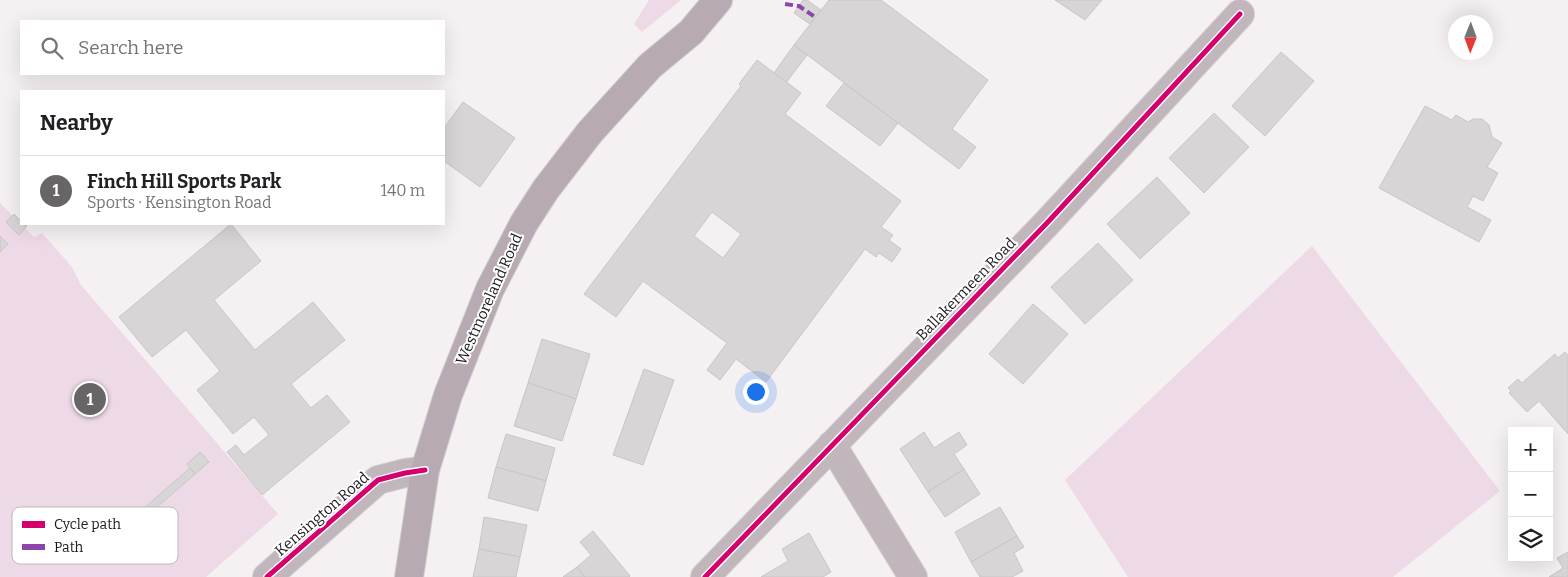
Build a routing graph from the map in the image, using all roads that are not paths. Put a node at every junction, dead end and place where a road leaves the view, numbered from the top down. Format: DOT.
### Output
graph roads {
  1 [pos="718,0"];
  2 [pos="1240,14"];
  3 [pos="832,445"];
  4 [pos="425,470"];
  5 [pos="268,577"];
  6 [pos="409,577"];
  7 [pos="705,577"];
  8 [pos="913,577"];
  1 -- 4 [label="main road, Westmoreland Road"];
  2 -- 3 [label="street, Ballakermeen Road"];
  3 -- 7 [label="street, Ballakermeen Road"];
  3 -- 8 [label="street"];
  4 -- 5 [label="street, Kensington Road"];
  4 -- 6 [label="main road, Westmoreland Road"];
}
